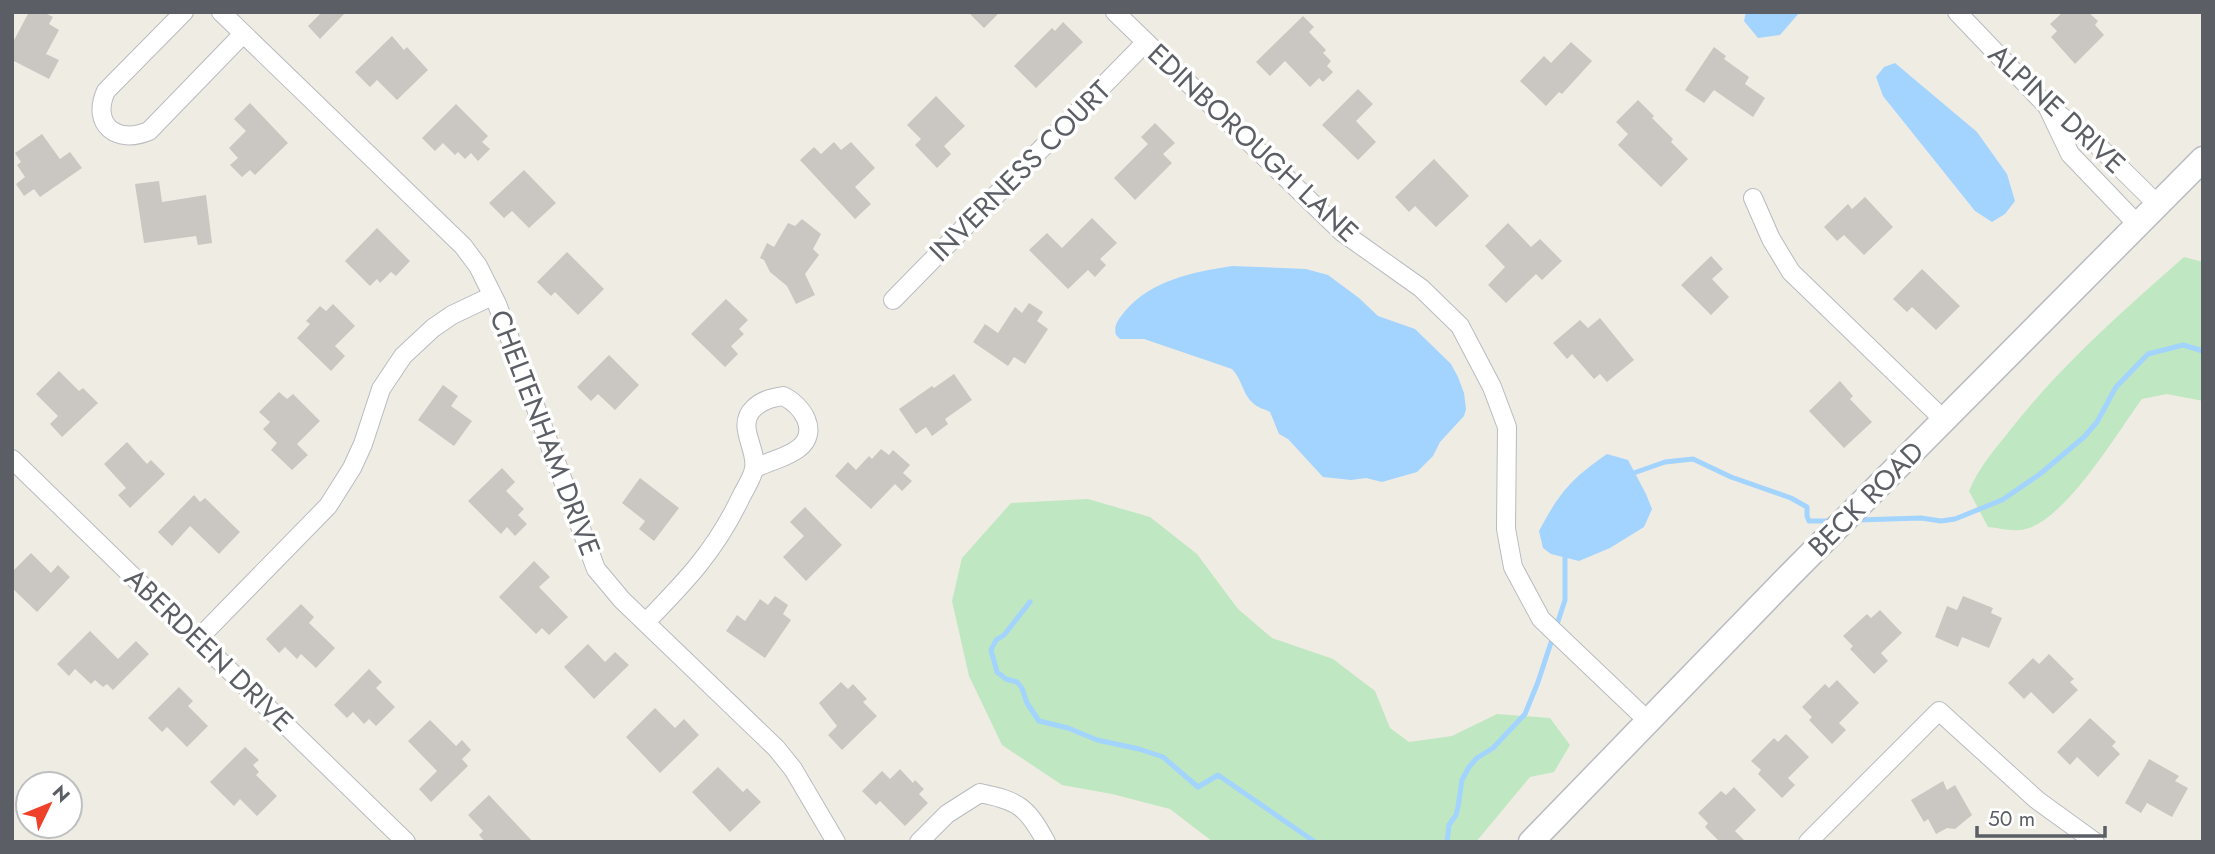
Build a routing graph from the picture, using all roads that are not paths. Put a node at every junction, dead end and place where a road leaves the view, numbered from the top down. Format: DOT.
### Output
graph roads {
  1 [pos="184,12"];
  2 [pos="221,12"];
  3 [pos="1115,12"];
  4 [pos="1957,12"];
  5 [pos="243,34"];
  6 [pos="1146,42"];
  7 [pos="2046,105"];
  8 [pos="2203,159"];
  9 [pos="1753,198"];
  10 [pos="2158,205"];
  11 [pos="2138,225"];
  12 [pos="492,296"];
  13 [pos="893,300"];
  14 [pos="1944,420"];
  15 [pos="12,459"];
  16 [pos="754,469"];
  17 [pos="646,622"];
  18 [pos="198,639"];
  19 [pos="1648,721"];
  20 [pos="406,842"];
  21 [pos="836,842"];
  22 [pos="919,842"];
  23 [pos="1046,842"];
  24 [pos="1531,842"];
  25 [pos="1808,842"];
  26 [pos="2095,842"];
  1 -- 5 [label="street"];
  2 -- 5 [label="street, CHELTENHAM DRIVE"];
  3 -- 6 [label="street, EDINBOROUGH LANE"];
  4 -- 7 [label="street, ALPINE DRIVE"];
  5 -- 12 [label="street, CHELTENHAM DRIVE"];
  6 -- 13 [label="street, INVERNESS COURT"];
  6 -- 19 [label="street, EDINBOROUGH LANE"];
  7 -- 10 [label="street, ALPINE DRIVE"];
  7 -- 11 [label="street"];
  8 -- 10 [label="main road, BECK ROAD"];
  9 -- 14 [label="street"];
  10 -- 11 [label="main road, BECK ROAD"];
  11 -- 14 [label="main road, BECK ROAD"];
  12 -- 17 [label="street, CHELTENHAM DRIVE"];
  12 -- 18 [label="street"];
  14 -- 19 [label="main road, BECK ROAD"];
  15 -- 18 [label="street, ABERDEEN DRIVE"];
  16 -- 17 [label="street"];
  17 -- 21 [label="street, CHELTENHAM DRIVE"];
  18 -- 20 [label="street, ABERDEEN DRIVE"];
  19 -- 24 [label="main road, BECK ROAD"];
  22 -- 23 [label="street"];
  25 -- 26 [label="street"];
}
